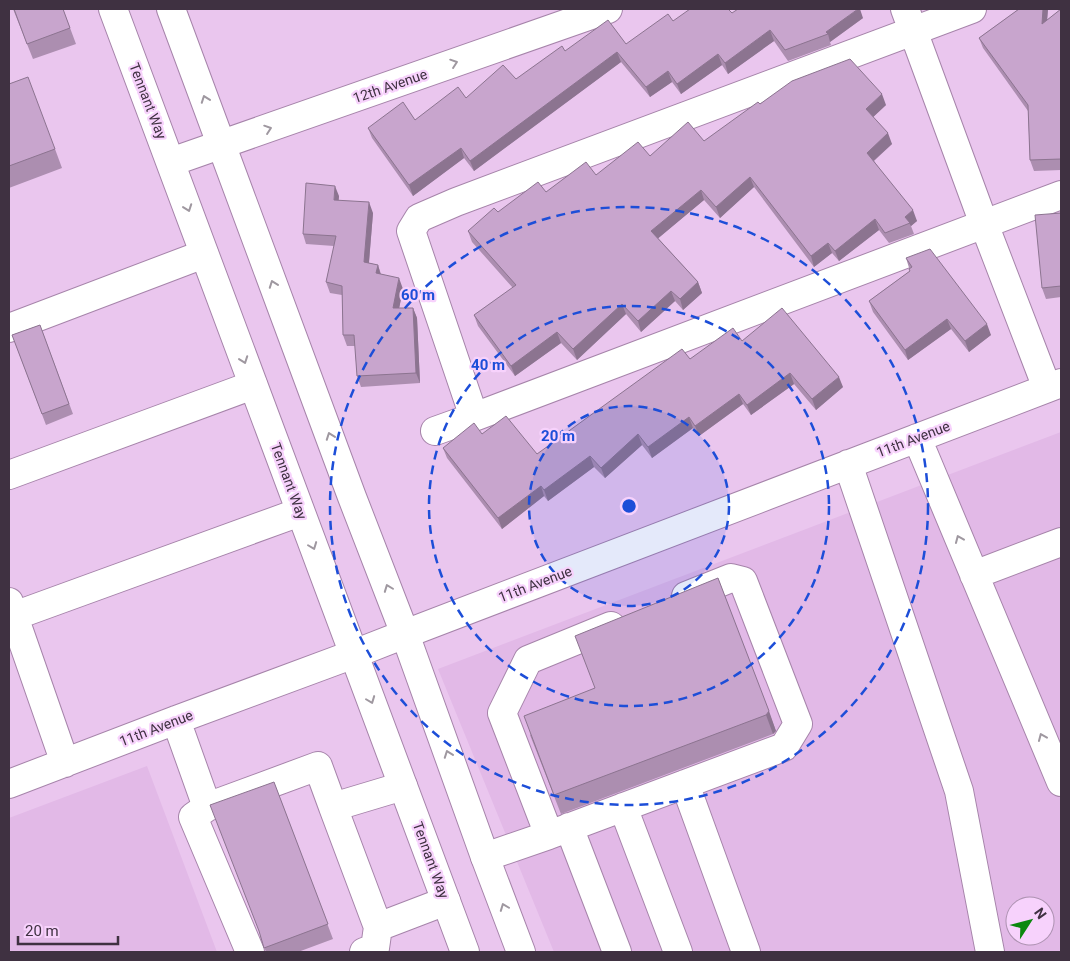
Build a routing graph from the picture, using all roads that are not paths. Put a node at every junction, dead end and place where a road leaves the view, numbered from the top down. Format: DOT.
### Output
graph roads {
  1 [pos="113,9"];
  2 [pos="171,9"];
  3 [pos="608,9"];
  4 [pos="972,9"];
  5 [pos="909,20"];
  6 [pos="222,145"];
  7 [pos="171,162"];
  8 [pos="1061,195"];
  9 [pos="984,224"];
  10 [pos="204,254"];
  11 [pos="9,328"];
  12 [pos="253,386"];
  13 [pos="1054,386"];
  14 [pos="474,417"];
  15 [pos="435,431"];
  16 [pos="917,438"];
  17 [pos="848,464"];
  18 [pos="9,475"];
  19 [pos="300,512"];
  20 [pos="1061,542"];
  21 [pos="974,574"];
  22 [pos="667,604"];
  23 [pos="11,609"];
  24 [pos="630,619"];
  25 [pos="406,634"];
  26 [pos="354,654"];
  27 [pos="176,720"];
  28 [pos="65,763"];
  29 [pos="1061,782"];
  30 [pos="9,784"];
  31 [pos="685,784"];
  32 [pos="404,786"];
  33 [pos="207,807"];
  34 [pos="333,807"];
  35 [pos="623,807"];
  36 [pos="559,831"];
  37 [pos="485,858"];
  38 [pos="446,901"];
  39 [pos="373,945"];
  40 [pos="250,952"];
  41 [pos="465,952"];
  42 [pos="521,952"];
  43 [pos="617,952"];
  44 [pos="678,952"];
  45 [pos="746,952"];
  46 [pos="990,952"];
  1 -- 7 [label="main road, Tennant Way"];
  6 -- 2 [label="main road, one-way"];
  6 -- 3 [label="main road, 12th Avenue, one-way"];
  4 -- 5 [label="main road"];
  5 -- 9 [label="main road"];
  5 -- 14 [label="main road"];
  6 -- 7 [label="main road, 12th Avenue"];
  25 -- 6 [label="main road, one-way"];
  7 -- 10 [label="main road, Tennant Way, one-way"];
  8 -- 9 [label="main road"];
  9 -- 13 [label="main road"];
  9 -- 14 [label="main road"];
  10 -- 11 [label="main road"];
  10 -- 12 [label="main road, Tennant Way, one-way"];
  12 -- 18 [label="main road"];
  12 -- 19 [label="main road, Tennant Way"];
  13 -- 16 [label="main road, 11th Avenue"];
  14 -- 15 [label="main road"];
  16 -- 17 [label="main road, 11th Avenue"];
  21 -- 16 [label="main road, one-way"];
  17 -- 25 [label="main road, 11th Avenue"];
  17 -- 46 [label="main road"];
  19 -- 23 [label="main road"];
  19 -- 26 [label="main road, Tennant Way, one-way"];
  20 -- 21 [label="main road"];
  29 -- 21 [label="main road, one-way"];
  22 -- 31 [label="main road"];
  23 -- 28 [label="main road"];
  24 -- 36 [label="main road"];
  25 -- 26 [label="main road, 11th Avenue"];
  37 -- 25 [label="main road, one-way"];
  26 -- 27 [label="main road, 11th Avenue"];
  26 -- 32 [label="main road, Tennant Way, one-way"];
  27 -- 28 [label="main road, 11th Avenue"];
  27 -- 33 [label="main road"];
  28 -- 30 [label="main road, 11th Avenue"];
  31 -- 35 [label="main road"];
  31 -- 45 [label="main road"];
  32 -- 34 [label="main road"];
  32 -- 38 [label="main road, Tennant Way"];
  33 -- 34 [label="main road"];
  33 -- 40 [label="main road"];
  34 -- 39 [label="main road"];
  35 -- 36 [label="main road"];
  35 -- 44 [label="main road"];
  36 -- 37 [label="main road"];
  36 -- 43 [label="main road"];
  42 -- 37 [label="main road, one-way"];
  38 -- 39 [label="main road"];
  38 -- 41 [label="main road, Tennant Way"];
}
